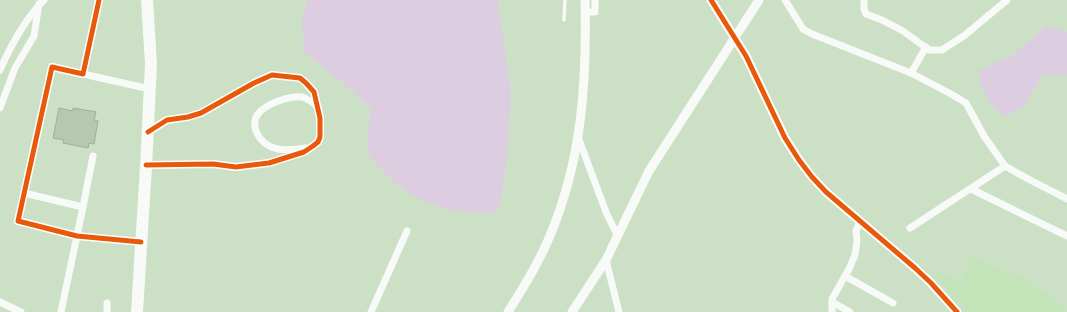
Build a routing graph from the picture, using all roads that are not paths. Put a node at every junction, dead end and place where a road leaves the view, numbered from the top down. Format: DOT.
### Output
graph roads {
  1 [pos="99,0"];
  2 [pos="147,0"];
  3 [pos="565,0"];
  4 [pos="585,0"];
  5 [pos="595,0"];
  6 [pos="711,0"];
  7 [pos="759,0"];
  8 [pos="785,0"];
  9 [pos="864,0"];
  10 [pos="1007,0"];
  11 [pos="41,2"];
  12 [pos="585,12"];
  13 [pos="564,20"];
  14 [pos="734,38"];
  15 [pos="926,48"];
  16 [pos="0,70"];
  17 [pos="911,73"];
  18 [pos="83,74"];
  19 [pos="150,89"];
  20 [pos="318,107"];
  21 [pos="0,108"];
  22 [pos="148,132"];
  23 [pos="578,137"];
  24 [pos="310,148"];
  25 [pos="93,156"];
  26 [pos="146,165"];
  27 [pos="1005,166"];
  28 [pos="971,189"];
  29 [pos="24,193"];
  30 [pos="1067,199"];
  31 [pos="83,207"];
  32 [pos="860,221"];
  33 [pos="910,228"];
  34 [pos="407,231"];
  35 [pos="617,234"];
  36 [pos="77,236"];
  37 [pos="1067,236"];
  38 [pos="141,242"];
  39 [pos="606,260"];
  40 [pos="845,276"];
  41 [pos="0,302"];
  42 [pos="832,302"];
  43 [pos="107,303"];
  44 [pos="893,303"];
  45 [pos="21,312"];
  46 [pos="61,312"];
  47 [pos="107,312"];
  48 [pos="137,312"];
  49 [pos="371,312"];
  50 [pos="508,312"];
  51 [pos="572,312"];
  52 [pos="619,312"];
  53 [pos="832,312"];
  54 [pos="850,312"];
  55 [pos="957,312"];
  1 -- 18 [label="street"];
  2 -- 19 [label="highway"];
  3 -- 13 [label="lane"];
  4 -- 12 [label="street"];
  5 -- 12 [label="street"];
  6 -- 14 [label="street"];
  7 -- 14 [label="street"];
  8 -- 17 [label="street"];
  9 -- 15 [label="street"];
  10 -- 15 [label="street"];
  11 -- 16 [label="street"];
  11 -- 21 [label="street"];
  12 -- 23 [label="street"];
  14 -- 32 [label="street"];
  14 -- 35 [label="street"];
  15 -- 17 [label="street"];
  17 -- 27 [label="street"];
  18 -- 19 [label="street"];
  18 -- 29 [label="street"];
  19 -- 22 [label="highway"];
  20 -- 22 [label="street"];
  20 -- 24 [label="street"];
  20 -- 24 [label="street"];
  22 -- 26 [label="highway"];
  23 -- 35 [label="street"];
  23 -- 50 [label="street"];
  24 -- 26 [label="street"];
  25 -- 31 [label="street"];
  26 -- 38 [label="highway"];
  27 -- 28 [label="street"];
  27 -- 30 [label="street"];
  28 -- 33 [label="street"];
  28 -- 37 [label="street"];
  29 -- 31 [label="street"];
  29 -- 36 [label="street"];
  31 -- 36 [label="street"];
  32 -- 40 [label="street"];
  32 -- 55 [label="street"];
  34 -- 49 [label="street"];
  35 -- 39 [label="street"];
  36 -- 38 [label="street"];
  36 -- 46 [label="street"];
  38 -- 48 [label="highway"];
  39 -- 51 [label="street"];
  39 -- 52 [label="street"];
  40 -- 42 [label="street"];
  40 -- 44 [label="street"];
  41 -- 45 [label="street"];
  42 -- 53 [label="street"];
  42 -- 54 [label="street"];
  43 -- 47 [label="street"];
}
